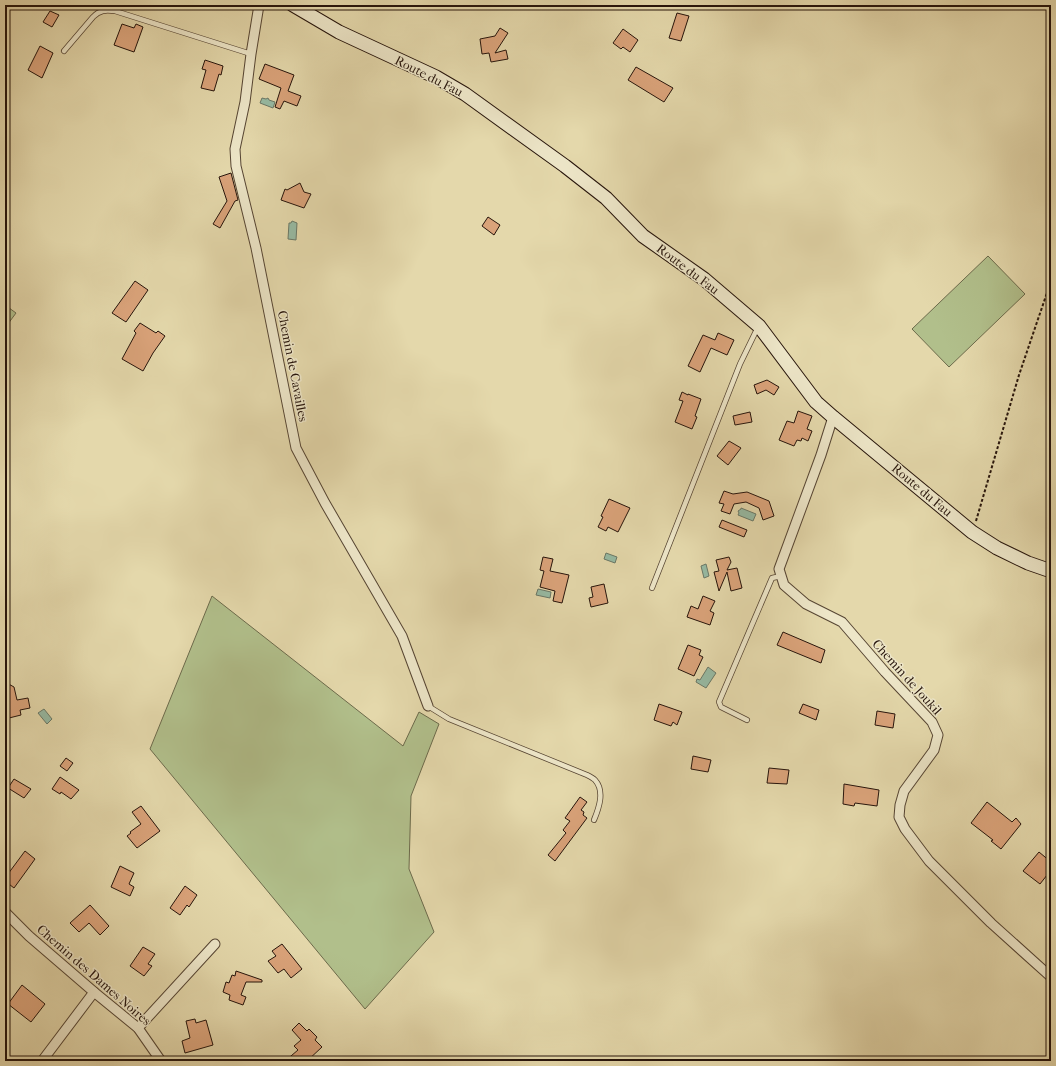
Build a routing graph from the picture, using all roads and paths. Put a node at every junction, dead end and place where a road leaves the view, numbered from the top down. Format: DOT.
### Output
graph roads {
  1 [pos="259,5"];
  2 [pos="293,5"];
  3 [pos="64,51"];
  4 [pos="251,54"];
  5 [pos="1051,281"];
  6 [pos="758,326"];
  7 [pos="833,417"];
  8 [pos="972,532"];
  9 [pos="1051,571"];
  10 [pos="781,576"];
  11 [pos="652,588"];
  12 [pos="428,706"];
  13 [pos="747,720"];
  14 [pos="594,820"];
  15 [pos="5,912"];
  16 [pos="215,944"];
  17 [pos="1051,977"];
  18 [pos="94,992"];
  19 [pos="138,1028"];
  20 [pos="42,1061"];
  21 [pos="161,1061"];
  1 -- 4 [label="street, Chemin de Cavailles"];
  2 -- 6 [label="street, Route du Fau"];
  3 -- 4 [label="lane"];
  4 -- 12 [label="street, Chemin de Cavailles"];
  5 -- 8 [label="path"];
  6 -- 7 [label="street, Route du Fau"];
  6 -- 11 [label="lane"];
  7 -- 8 [label="street, Route du Fau"];
  7 -- 10 [label="street"];
  8 -- 9 [label="street, Route du Fau"];
  10 -- 13 [label="lane"];
  10 -- 17 [label="street, Chemin de Joukil"];
  12 -- 14 [label="lane"];
  15 -- 18 [label="street, Chemin des Dames Noires"];
  16 -- 19 [label="street"];
  18 -- 19 [label="street, Chemin des Dames Noires"];
  18 -- 20 [label="street"];
  19 -- 21 [label="street, Chemin des Dames Noires"];
}
